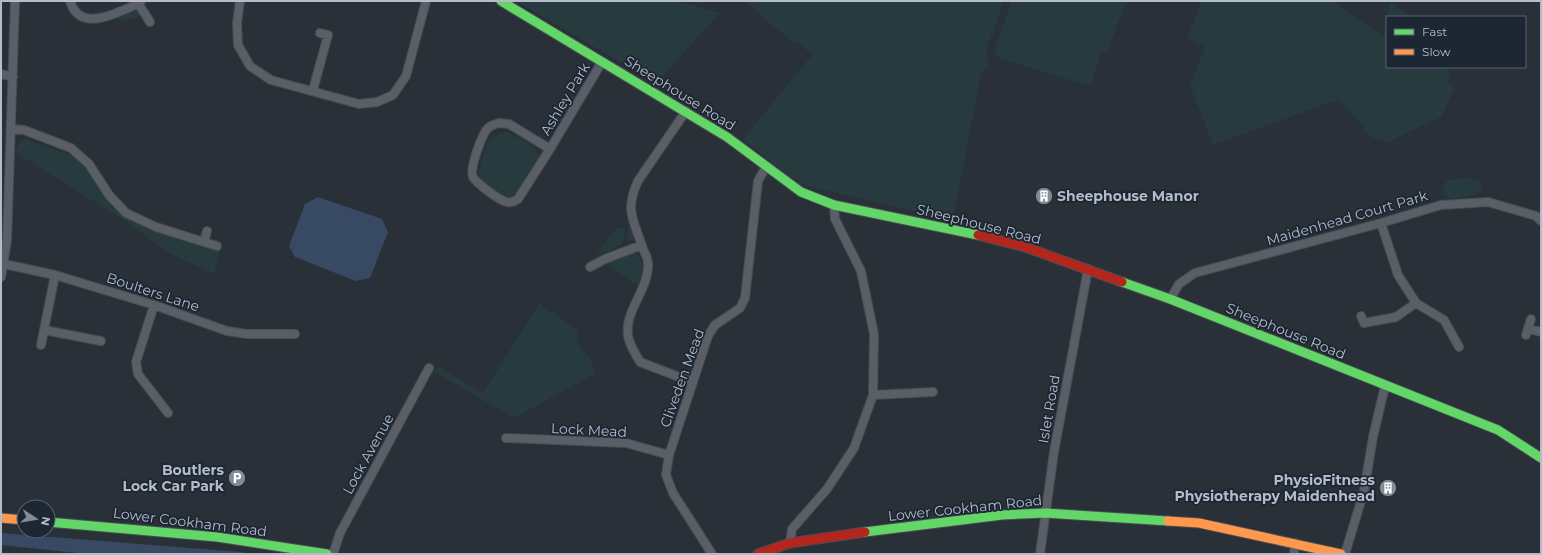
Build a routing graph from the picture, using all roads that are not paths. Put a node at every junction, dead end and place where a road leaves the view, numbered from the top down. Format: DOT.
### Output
graph roads {
  1 [pos="15,1"];
  2 [pos="70,1"];
  3 [pos="240,1"];
  4 [pos="426,1"];
  5 [pos="501,1"];
  6 [pos="140,2"];
  7 [pos="150,22"];
  8 [pos="326,32"];
  9 [pos="602,62"];
  10 [pos="1,74"];
  11 [pos="13,77"];
  12 [pos="313,90"];
  13 [pos="686,111"];
  14 [pos="11,129"];
  15 [pos="550,149"];
  16 [pos="766,167"];
  17 [pos="834,205"];
  18 [pos="1541,221"];
  19 [pos="1381,223"];
  20 [pos="208,231"];
  21 [pos="4,238"];
  22 [pos="204,242"];
  23 [pos="642,245"];
  24 [pos="217,246"];
  25 [pos="4,264"];
  26 [pos="590,267"];
  27 [pos="1088,269"];
  28 [pos="55,275"];
  29 [pos="1,277"];
  30 [pos="1170,299"];
  31 [pos="1416,303"];
  32 [pos="154,305"];
  33 [pos="1532,319"];
  34 [pos="1361,322"];
  35 [pos="44,330"];
  36 [pos="1541,332"];
  37 [pos="295,334"];
  38 [pos="101,341"];
  39 [pos="41,346"];
  40 [pos="1458,347"];
  41 [pos="429,368"];
  42 [pos="692,382"];
  43 [pos="1386,386"];
  44 [pos="933,392"];
  45 [pos="873,395"];
  46 [pos="168,413"];
  47 [pos="506,438"];
  48 [pos="669,455"];
  49 [pos="1541,458"];
  50 [pos="1045,513"];
  51 [pos="1,518"];
  52 [pos="16,519"];
  53 [pos="56,523"];
  54 [pos="790,543"];
  55 [pos="1295,543"];
  56 [pos="327,554"];
  57 [pos="333,554"];
  58 [pos="712,554"];
  59 [pos="758,554"];
  60 [pos="1040,554"];
  61 [pos="1294,554"];
  62 [pos="1341,554"];
  63 [pos="1345,554"];
  1 -- 11 [label="street"];
  2 -- 6 [label="street"];
  3 -- 12 [label="street"];
  4 -- 12 [label="street"];
  5 -- 9 [label="street, Sheephouse Road"];
  6 -- 7 [label="street"];
  8 -- 12 [label="street"];
  9 -- 13 [label="street, Sheephouse Road"];
  9 -- 15 [label="street, Ashley Park"];
  10 -- 11 [label="street"];
  11 -- 14 [label="street"];
  13 -- 16 [label="street, Sheephouse Road"];
  13 -- 23 [label="street"];
  14 -- 21 [label="street"];
  14 -- 22 [label="street"];
  15 -- 15 [label="street, Ashley Park"];
  16 -- 17 [label="street, Sheephouse Road"];
  16 -- 42 [label="street, Cliveden Mead"];
  17 -- 27 [label="street, Sheephouse Road"];
  17 -- 45 [label="street"];
  18 -- 19 [label="street, Maidenhead Court Park"];
  19 -- 30 [label="street, Maidenhead Court Park"];
  19 -- 31 [label="street"];
  20 -- 22 [label="street"];
  21 -- 25 [label="street"];
  22 -- 24 [label="street"];
  23 -- 26 [label="street"];
  23 -- 42 [label="street"];
  25 -- 28 [label="street, Boulters Lane"];
  25 -- 29 [label="street"];
  27 -- 30 [label="street, Sheephouse Road"];
  27 -- 50 [label="street, Islet Road"];
  28 -- 32 [label="street, Boulters Lane"];
  28 -- 35 [label="street"];
  30 -- 43 [label="street, Sheephouse Road"];
  31 -- 34 [label="street"];
  31 -- 40 [label="street"];
  32 -- 37 [label="street, Boulters Lane"];
  32 -- 46 [label="street"];
  33 -- 36 [label="street"];
  35 -- 38 [label="street"];
  35 -- 39 [label="street"];
  41 -- 57 [label="street, Lock Avenue"];
  42 -- 48 [label="street, Cliveden Mead"];
  43 -- 49 [label="street, Sheephouse Road"];
  43 -- 63 [label="street"];
  44 -- 45 [label="street"];
  45 -- 54 [label="street"];
  47 -- 48 [label="street, Lock Mead"];
  48 -- 58 [label="street, Cliveden Mead"];
  50 -- 54 [label="street, Lower Cookham Road"];
  50 -- 55 [label="street, Lower Cookham Road"];
  50 -- 60 [label="street, Islet Road"];
  51 -- 52 [label="street"];
  53 -- 56 [label="street, Lower Cookham Road"];
  54 -- 59 [label="street, Lower Cookham Road"];
  55 -- 61 [label="street"];
  55 -- 62 [label="street, Lower Cookham Road"];
}
